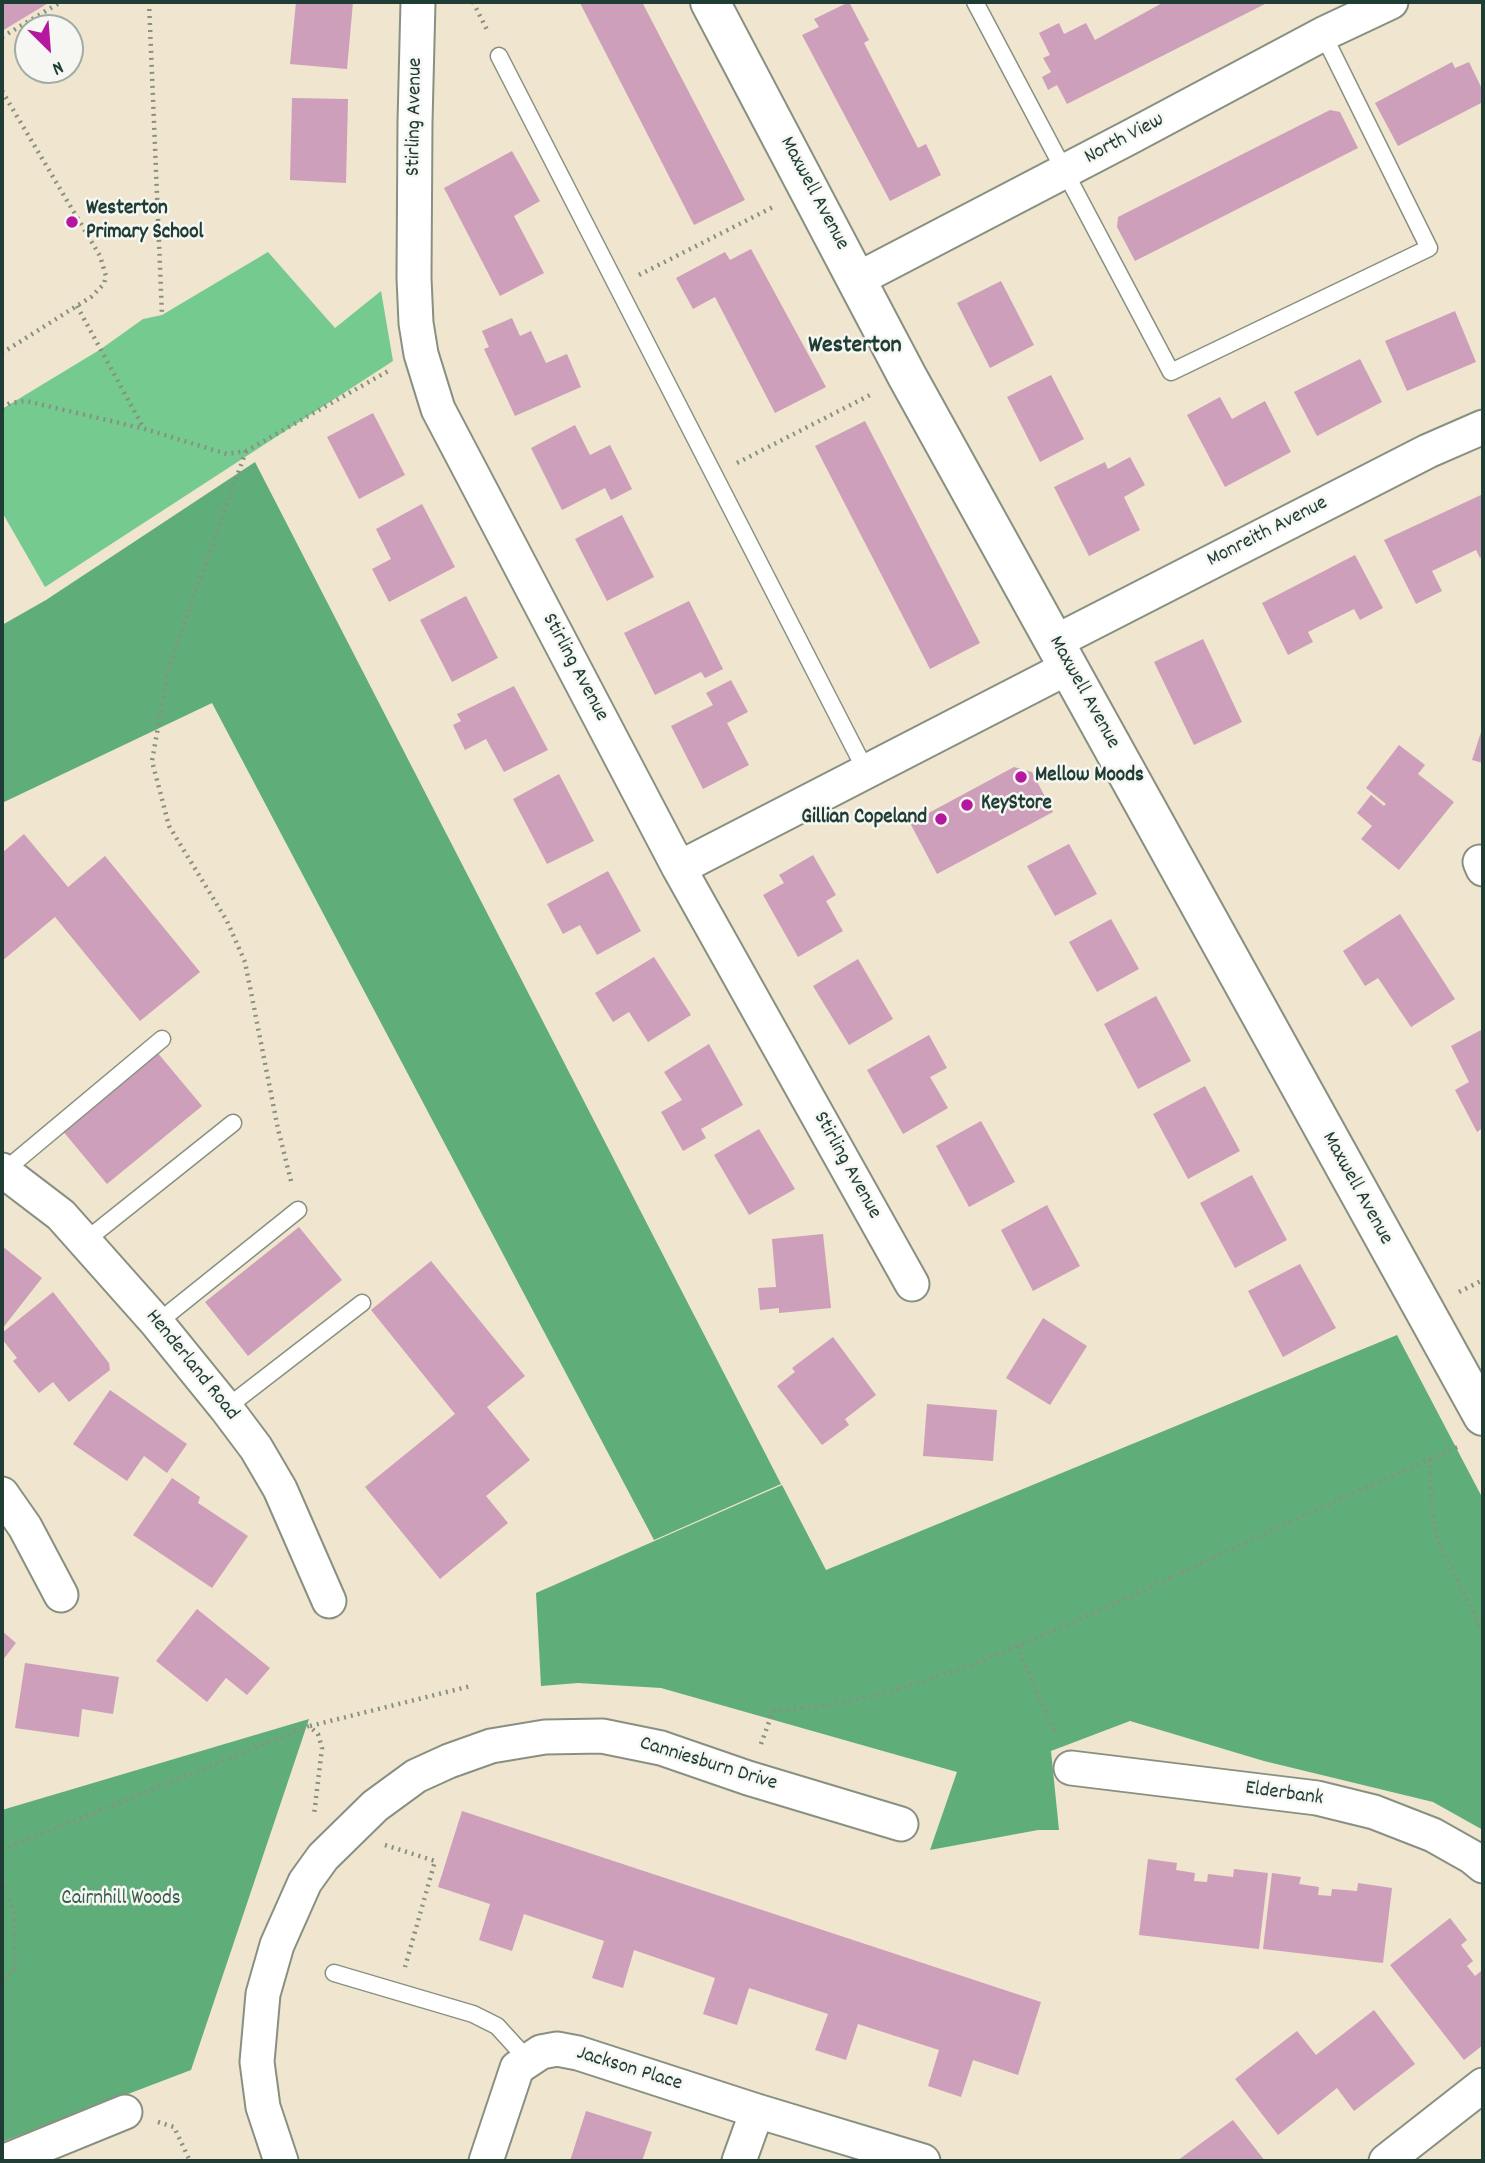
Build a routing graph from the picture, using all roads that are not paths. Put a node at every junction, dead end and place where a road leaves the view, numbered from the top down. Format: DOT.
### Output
graph roads {
  1 [pos="418,2"];
  2 [pos="710,2"];
  3 [pos="975,2"];
  4 [pos="1391,2"];
  5 [pos="1323,34"];
  6 [pos="499,55"];
  7 [pos="1064,172"];
  8 [pos="858,279"];
  9 [pos="1483,427"];
  10 [pos="1062,654"];
  11 [pos="866,771"];
  12 [pos="679,868"];
  13 [pos="162,1039"];
  14 [pos="233,1123"];
  15 [pos="3,1170"];
  16 [pos="298,1210"];
  17 [pos="85,1241"];
  18 [pos="912,1284"];
  19 [pos="362,1303"];
  20 [pos="157,1323"];
  21 [pos="226,1408"];
  22 [pos="1473,1431"];
  23 [pos="2,1494"];
  24 [pos="61,1595"];
  25 [pos="329,1601"];
  26 [pos="1071,1769"];
  27 [pos="901,1824"];
  28 [pos="1483,1866"];
  29 [pos="334,1973"];
  30 [pos="528,2060"];
  31 [pos="1483,2085"];
  32 [pos="757,2111"];
  33 [pos="125,2112"];
  34 [pos="5,2161"];
  35 [pos="281,2161"];
  36 [pos="486,2161"];
  37 [pos="739,2161"];
  38 [pos="923,2161"];
  39 [pos="1386,2161"];
  1 -- 12 [label="street, Stirling Avenue"];
  2 -- 8 [label="street, Maxwell Avenue"];
  3 -- 7 [label="lane"];
  4 -- 5 [label="street, North View"];
  5 -- 7 [label="street, North View"];
  5 -- 7 [label="lane"];
  6 -- 11 [label="lane"];
  7 -- 8 [label="street, North View"];
  8 -- 10 [label="street, Maxwell Avenue"];
  9 -- 10 [label="street, Monreith Avenue"];
  10 -- 11 [label="street, Monreith Avenue"];
  10 -- 22 [label="street, Maxwell Avenue"];
  11 -- 12 [label="street, Monreith Avenue"];
  12 -- 18 [label="street, Stirling Avenue"];
  13 -- 15 [label="lane"];
  14 -- 17 [label="lane"];
  15 -- 17 [label="street, Henderland Road"];
  16 -- 20 [label="lane"];
  17 -- 20 [label="street, Henderland Road"];
  19 -- 21 [label="lane"];
  20 -- 21 [label="street, Henderland Road"];
  21 -- 25 [label="street, Henderland Road"];
  23 -- 24 [label="street"];
  26 -- 28 [label="street, Elderbank"];
  27 -- 35 [label="street, Canniesburn Drive"];
  29 -- 30 [label="lane"];
  30 -- 32 [label="street, Jackson Place"];
  30 -- 36 [label="street"];
  31 -- 39 [label="street"];
  32 -- 37 [label="street"];
  32 -- 38 [label="street, Jackson Place"];
  33 -- 34 [label="street"];
}
